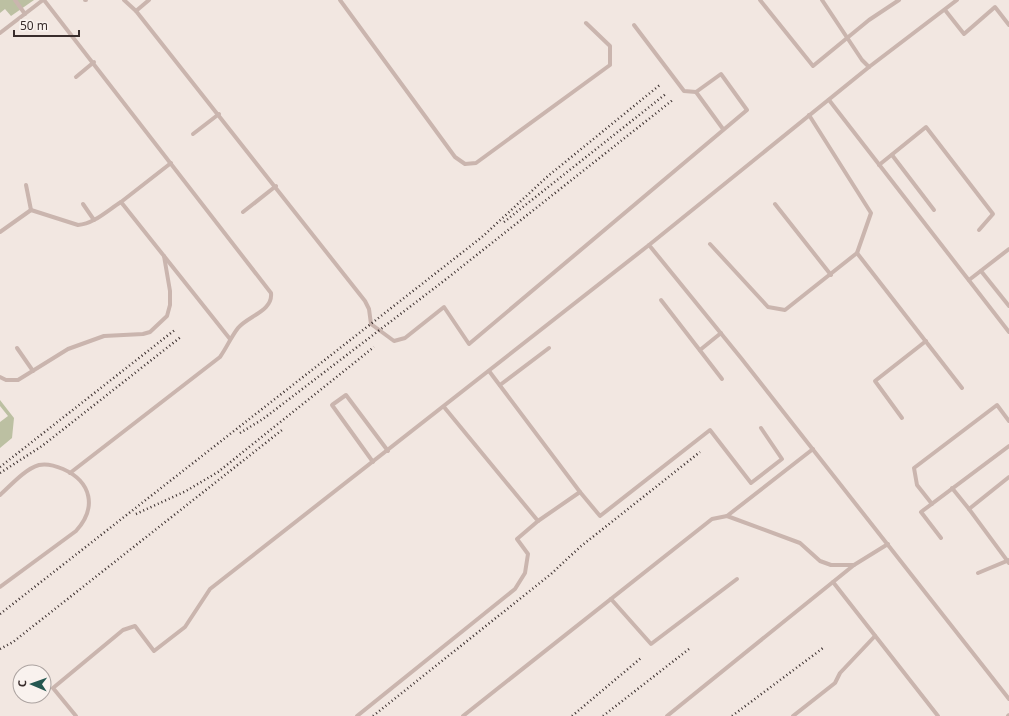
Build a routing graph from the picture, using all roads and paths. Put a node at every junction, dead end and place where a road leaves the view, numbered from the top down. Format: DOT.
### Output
graph roads {
  1 [pos="15,0"];
  2 [pos="44,0"];
  3 [pos="124,0"];
  4 [pos="149,0"];
  5 [pos="340,0"];
  6 [pos="760,0"];
  7 [pos="822,0"];
  8 [pos="900,0"];
  9 [pos="957,0"];
  10 [pos="945,10"];
  11 [pos="136,11"];
  12 [pos="25,14"];
  13 [pos="586,23"];
  14 [pos="634,25"];
  15 [pos="1009,25"];
  16 [pos="0,33"];
  17 [pos="847,38"];
  18 [pos="94,62"];
  19 [pos="869,67"];
  20 [pos="76,77"];
  21 [pos="696,92"];
  22 [pos="829,100"];
  23 [pos="219,114"];
  24 [pos="809,115"];
  25 [pos="722,129"];
  26 [pos="193,134"];
  27 [pos="892,155"];
  28 [pos="171,163"];
  29 [pos="879,165"];
  30 [pos="26,185"];
  31 [pos="276,186"];
  32 [pos="121,202"];
  33 [pos="82,204"];
  34 [pos="775,204"];
  35 [pos="31,210"];
  36 [pos="934,210"];
  37 [pos="243,212"];
  38 [pos="94,220"];
  39 [pos="979,230"];
  40 [pos="0,232"];
  41 [pos="710,244"];
  42 [pos="649,245"];
  43 [pos="1009,249"];
  44 [pos="857,253"];
  45 [pos="164,256"];
  46 [pos="981,271"];
  47 [pos="831,275"];
  48 [pos="969,280"];
  49 [pos="661,300"];
  50 [pos="1009,306"];
  51 [pos="1009,332"];
  52 [pos="721,333"];
  53 [pos="230,339"];
  54 [pos="926,341"];
  55 [pos="17,348"];
  56 [pos="549,348"];
  57 [pos="700,350"];
  58 [pos="33,371"];
  59 [pos="489,371"];
  60 [pos="0,377"];
  61 [pos="722,380"];
  62 [pos="500,385"];
  63 [pos="962,388"];
  64 [pos="444,407"];
  65 [pos="902,418"];
  66 [pos="1009,421"];
  67 [pos="761,428"];
  68 [pos="1009,446"];
  69 [pos="813,449"];
  70 [pos="388,451"];
  71 [pos="373,462"];
  72 [pos="70,472"];
  73 [pos="1009,477"];
  74 [pos="952,488"];
  75 [pos="580,492"];
  76 [pos="0,495"];
  77 [pos="932,504"];
  78 [pos="969,509"];
  79 [pos="727,516"];
  80 [pos="538,521"];
  81 [pos="941,538"];
  82 [pos="888,544"];
  83 [pos="1009,561"];
  84 [pos="854,565"];
  85 [pos="978,573"];
  86 [pos="737,579"];
  87 [pos="833,582"];
  88 [pos="0,587"];
  89 [pos="611,599"];
  90 [pos="875,636"];
  91 [pos="1009,699"];
  92 [pos="76,716"];
  93 [pos="357,716"];
  94 [pos="463,716"];
  95 [pos="666,716"];
  96 [pos="794,716"];
  97 [pos="938,716"];
  1 -- 12 [label="lane"];
  2 -- 12 [label="lane"];
  2 -- 18 [label="lane"];
  3 -- 11 [label="lane"];
  4 -- 11 [label="lane"];
  5 -- 13 [label="lane"];
  6 -- 17 [label="lane"];
  7 -- 17 [label="lane"];
  8 -- 17 [label="lane"];
  9 -- 10 [label="lane"];
  10 -- 15 [label="lane"];
  10 -- 19 [label="lane"];
  11 -- 23 [label="lane"];
  12 -- 16 [label="lane"];
  14 -- 21 [label="lane"];
  17 -- 19 [label="lane"];
  18 -- 20 [label="lane"];
  18 -- 28 [label="lane"];
  19 -- 22 [label="lane"];
  21 -- 25 [label="lane"];
  21 -- 25 [label="lane"];
  22 -- 24 [label="lane"];
  22 -- 29 [label="lane"];
  23 -- 26 [label="lane"];
  23 -- 31 [label="lane"];
  24 -- 42 [label="lane"];
  24 -- 44 [label="lane"];
  25 -- 31 [label="lane"];
  27 -- 29 [label="lane"];
  27 -- 36 [label="lane"];
  27 -- 39 [label="lane"];
  28 -- 32 [label="lane"];
  28 -- 53 [label="lane"];
  29 -- 48 [label="lane"];
  30 -- 35 [label="lane"];
  31 -- 37 [label="lane"];
  32 -- 38 [label="lane"];
  32 -- 45 [label="lane"];
  33 -- 38 [label="lane"];
  34 -- 47 [label="lane"];
  35 -- 38 [label="lane"];
  35 -- 40 [label="lane"];
  41 -- 47 [label="lane"];
  42 -- 52 [label="lane"];
  42 -- 59 [label="lane"];
  43 -- 46 [label="lane"];
  44 -- 47 [label="lane"];
  44 -- 54 [label="lane"];
  45 -- 53 [label="lane"];
  45 -- 58 [label="lane"];
  46 -- 48 [label="lane"];
  46 -- 50 [label="lane"];
  48 -- 51 [label="lane"];
  49 -- 57 [label="lane"];
  52 -- 57 [label="lane"];
  52 -- 69 [label="lane"];
  53 -- 72 [label="lane"];
  54 -- 63 [label="lane"];
  54 -- 65 [label="lane"];
  55 -- 58 [label="lane"];
  56 -- 62 [label="lane"];
  57 -- 61 [label="lane"];
  58 -- 60 [label="lane"];
  59 -- 62 [label="lane"];
  59 -- 64 [label="lane"];
  62 -- 75 [label="lane"];
  64 -- 70 [label="lane"];
  64 -- 80 [label="lane"];
  66 -- 77 [label="lane"];
  67 -- 75 [label="lane"];
  68 -- 74 [label="lane"];
  69 -- 79 [label="lane"];
  69 -- 82 [label="lane"];
  70 -- 71 [label="lane"];
  70 -- 71 [label="lane"];
  71 -- 92 [label="lane"];
  72 -- 76 [label="lane"];
  72 -- 88 [label="lane"];
  73 -- 78 [label="lane"];
  74 -- 77 [label="lane"];
  74 -- 78 [label="lane"];
  75 -- 80 [label="lane"];
  77 -- 81 [label="lane"];
  78 -- 83 [label="lane"];
  79 -- 84 [label="lane"];
  79 -- 89 [label="lane"];
  80 -- 93 [label="lane"];
  82 -- 84 [label="lane"];
  82 -- 91 [label="lane"];
  83 -- 85 [label="lane"];
  84 -- 87 [label="lane"];
  86 -- 89 [label="lane"];
  87 -- 90 [label="lane"];
  87 -- 95 [label="lane"];
  89 -- 94 [label="lane"];
  90 -- 96 [label="lane"];
  90 -- 97 [label="lane"];
}
